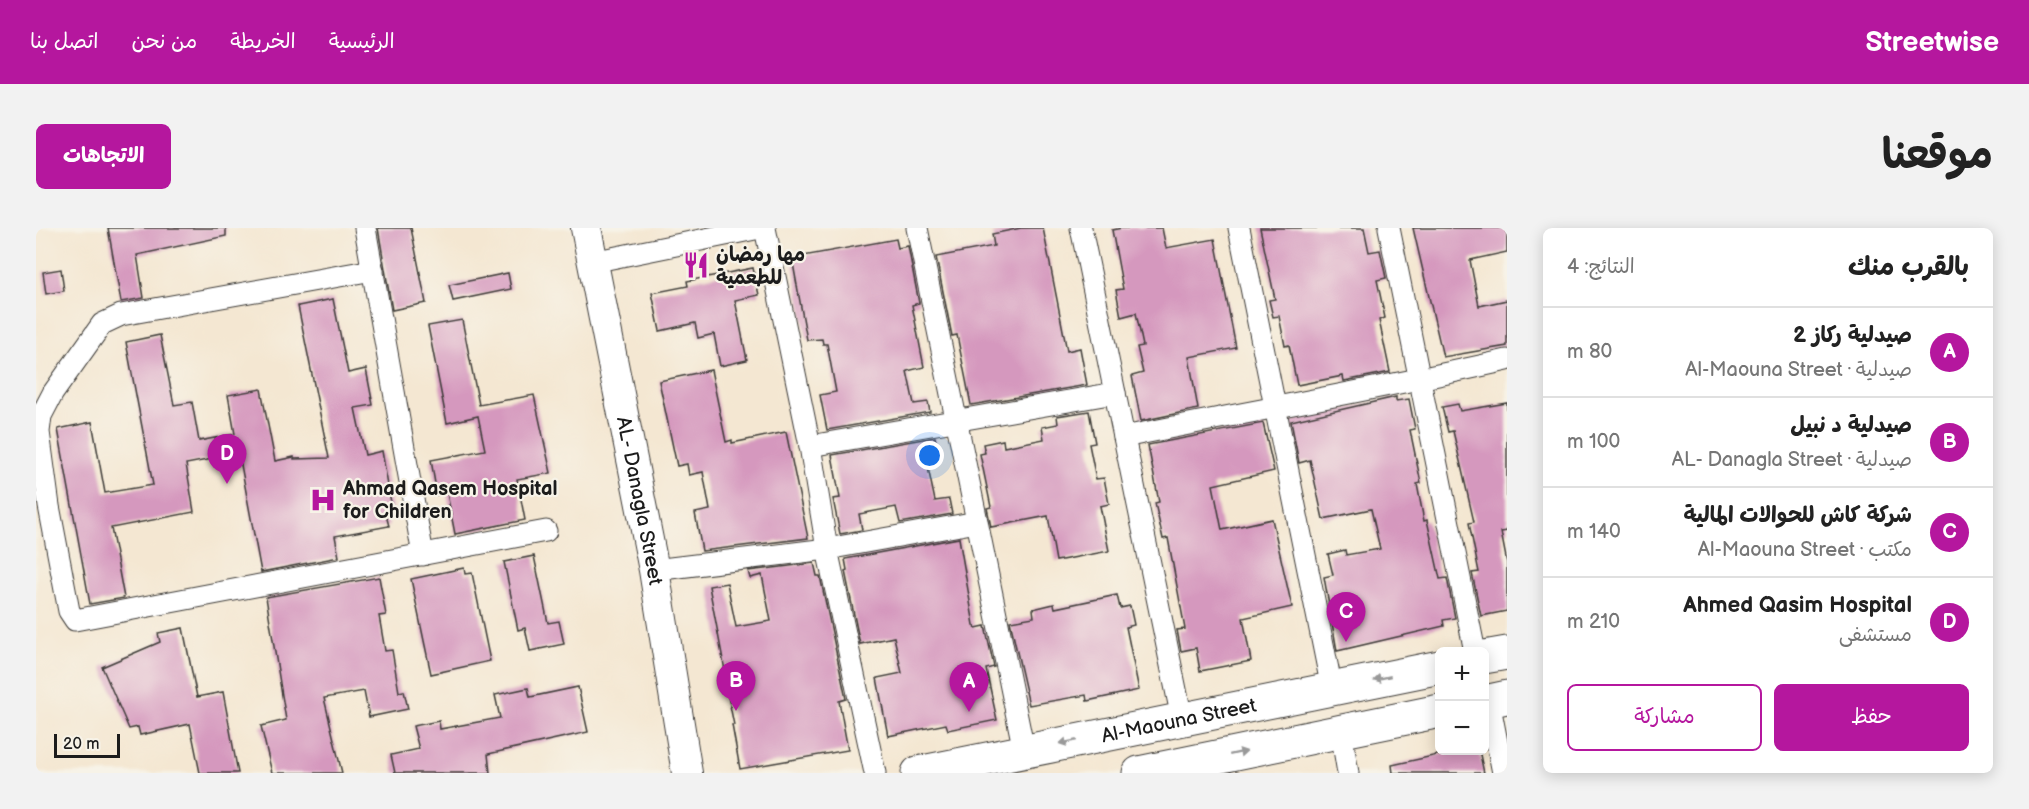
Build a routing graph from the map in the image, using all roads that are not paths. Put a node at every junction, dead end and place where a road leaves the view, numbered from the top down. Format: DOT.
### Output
graph roads {
  1 [pos="365,228"];
  2 [pos="586,228"];
  3 [pos="760,228"];
  4 [pos="765,228"];
  5 [pos="917,228"];
  6 [pos="1081,228"];
  7 [pos="1239,228"];
  8 [pos="1389,228"];
  9 [pos="592,262"];
  10 [pos="373,270"];
  11 [pos="1507,360"];
  12 [pos="1421,380"];
  13 [pos="1115,393"];
  14 [pos="1273,406"];
  15 [pos="956,420"];
  16 [pos="1124,437"];
  17 [pos="810,446"];
  18 [pos="43,508"];
  19 [pos="977,522"];
  20 [pos="546,531"];
  21 [pos="827,549"];
  22 [pos="423,555"];
  23 [pos="654,570"];
  24 [pos="1474,647"];
  25 [pos="1507,653"];
  26 [pos="1489,656"];
  27 [pos="1435,668"];
  28 [pos="1332,688"];
  29 [pos="1493,700"];
  30 [pos="1435,712"];
  31 [pos="1182,719"];
  32 [pos="1341,731"];
  33 [pos="1024,751"];
  34 [pos="1190,768"];
  35 [pos="687,773"];
  36 [pos="875,773"];
  37 [pos="918,773"];
  38 [pos="1139,773"];
  39 [pos="1348,773"];
  40 [pos="1503,773"];
  1 -- 10 [label="street"];
  2 -- 9 [label="street, AL- Danagla Street"];
  3 -- 9 [label="street"];
  4 -- 17 [label="street"];
  5 -- 15 [label="street"];
  6 -- 13 [label="street"];
  7 -- 14 [label="street"];
  8 -- 12 [label="street"];
  9 -- 23 [label="street, AL- Danagla Street"];
  10 -- 18 [label="street"];
  10 -- 22 [label="street"];
  11 -- 12 [label="street"];
  12 -- 14 [label="street"];
  12 -- 24 [label="street"];
  13 -- 15 [label="street"];
  13 -- 16 [label="street"];
  14 -- 16 [label="street"];
  14 -- 28 [label="street"];
  15 -- 17 [label="street"];
  15 -- 19 [label="street"];
  16 -- 31 [label="street"];
  17 -- 21 [label="street"];
  18 -- 22 [label="street"];
  19 -- 21 [label="street"];
  19 -- 33 [label="street"];
  20 -- 22 [label="street"];
  21 -- 23 [label="street"];
  21 -- 36 [label="street"];
  23 -- 35 [label="street, AL- Danagla Street"];
  25 -- 26 [label="highway"];
  27 -- 28 [label="highway, Al-Maouna Street, one-way"];
  28 -- 31 [label="highway, Al-Maouna Street"];
  29 -- 40 [label="street"];
  30 -- 32 [label="highway"];
  31 -- 33 [label="highway, Al-Maouna Street, one-way"];
  34 -- 32 [label="highway, one-way"];
  32 -- 39 [label="street"];
  33 -- 37 [label="highway, Al-Maouna Street"];
  34 -- 38 [label="highway"];
}
